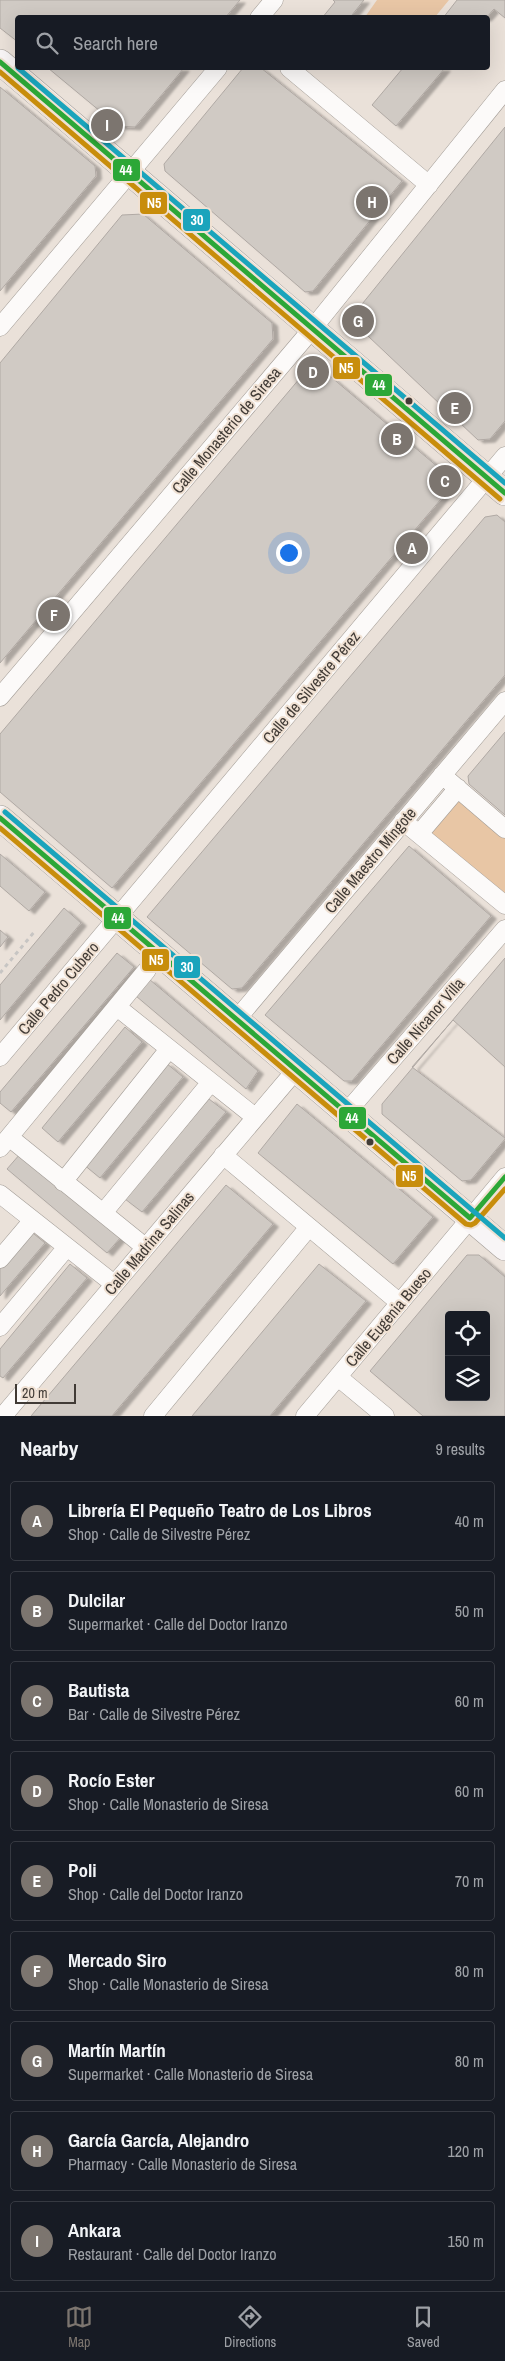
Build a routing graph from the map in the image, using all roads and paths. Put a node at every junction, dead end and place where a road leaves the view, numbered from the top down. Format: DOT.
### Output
graph roads {
  1 [pos="274,0"];
  2 [pos="262,15"];
  3 [pos="0,62"];
  4 [pos="216,70"];
  5 [pos="291,70"];
  6 [pos="505,90"];
  7 [pos="129,172"];
  8 [pos="429,185"];
  9 [pos="0,326"];
  10 [pos="313,328"];
  11 [pos="505,456"];
  12 [pos="496,485"];
  13 [pos="0,697"];
  14 [pos="505,701"];
  15 [pos="442,774"];
  16 [pos="458,788"];
  17 [pos="0,818"];
  18 [pos="403,821"];
  19 [pos="505,829"];
  20 [pos="419,834"];
  21 [pos="505,905"];
  22 [pos="116,918"];
  23 [pos="505,929"];
  24 [pos="35,931"];
  25 [pos="148,970"];
  26 [pos="0,973"];
  27 [pos="117,1007"];
  28 [pos="236,1020"];
  29 [pos="169,1049"];
  30 [pos="0,1057"];
  31 [pos="295,1070"];
  32 [pos="211,1082"];
  33 [pos="346,1113"];
  34 [pos="255,1117"];
  35 [pos="4,1142"];
  36 [pos="224,1155"];
  37 [pos="505,1177"];
  38 [pos="63,1182"];
  39 [pos="0,1194"];
  40 [pos="103,1213"];
  41 [pos="470,1218"];
  42 [pos="33,1220"];
  43 [pos="310,1227"];
  44 [pos="67,1247"];
  45 [pos="145,1247"];
  46 [pos="505,1248"];
  47 [pos="0,1259"];
  48 [pos="114,1284"];
  49 [pos="400,1303"];
  50 [pos="0,1327"];
  51 [pos="338,1377"];
  52 [pos="3,1410"];
  53 [pos="152,1416"];
  54 [pos="305,1416"];
  55 [pos="385,1416"];
  1 -- 2 [label="street"];
  3 -- 7 [label="street"];
  4 -- 7 [label="street"];
  5 -- 8 [label="street"];
  6 -- 8 [label="street, Calle Monasterio de Siresa"];
  7 -- 9 [label="street"];
  7 -- 10 [label="street"];
  8 -- 10 [label="street, Calle Monasterio de Siresa"];
  10 -- 12 [label="street"];
  10 -- 13 [label="street, Calle Monasterio de Siresa"];
  11 -- 12 [label="street, Calle de Silvestre Pérez"];
  12 -- 22 [label="street, Calle de Silvestre Pérez"];
  14 -- 15 [label="street, Calle Maestro Mingote"];
  15 -- 16 [label="street"];
  15 -- 18 [label="street, Calle Maestro Mingote"];
  16 -- 19 [label="street"];
  16 -- 20 [label="street"];
  17 -- 22 [label="street"];
  18 -- 20 [label="street"];
  18 -- 28 [label="street, Calle Maestro Mingote"];
  20 -- 21 [label="street"];
  22 -- 28 [label="street"];
  22 -- 30 [label="street, Calle Pedro Cubero"];
  23 -- 33 [label="street, Calle Nicanor Villa"];
  24 -- 26 [label="path"];
  25 -- 27 [label="street"];
  27 -- 29 [label="street"];
  27 -- 35 [label="street"];
  28 -- 31 [label="street"];
  29 -- 32 [label="street"];
  29 -- 38 [label="street"];
  31 -- 33 [label="street"];
  31 -- 34 [label="street, Calle Madrina Salinas"];
  32 -- 34 [label="street"];
  32 -- 40 [label="street"];
  33 -- 41 [label="street"];
  34 -- 36 [label="street, Calle Madrina Salinas"];
  35 -- 38 [label="street"];
  36 -- 43 [label="street"];
  36 -- 45 [label="street, Calle Madrina Salinas"];
  37 -- 41 [label="street, Calle Eugenia Bueso"];
  38 -- 40 [label="street"];
  39 -- 42 [label="street"];
  40 -- 45 [label="street"];
  41 -- 46 [label="street"];
  41 -- 49 [label="street, Calle Eugenia Bueso"];
  42 -- 44 [label="street"];
  42 -- 47 [label="street"];
  43 -- 49 [label="street"];
  43 -- 53 [label="street"];
  44 -- 48 [label="street"];
  44 -- 50 [label="street"];
  45 -- 48 [label="street, Calle Madrina Salinas"];
  48 -- 52 [label="street, Calle Madrina Salinas"];
  49 -- 51 [label="street, Calle Eugenia Bueso"];
  51 -- 54 [label="street, Calle Eugenia Bueso"];
  51 -- 55 [label="street"];
}
